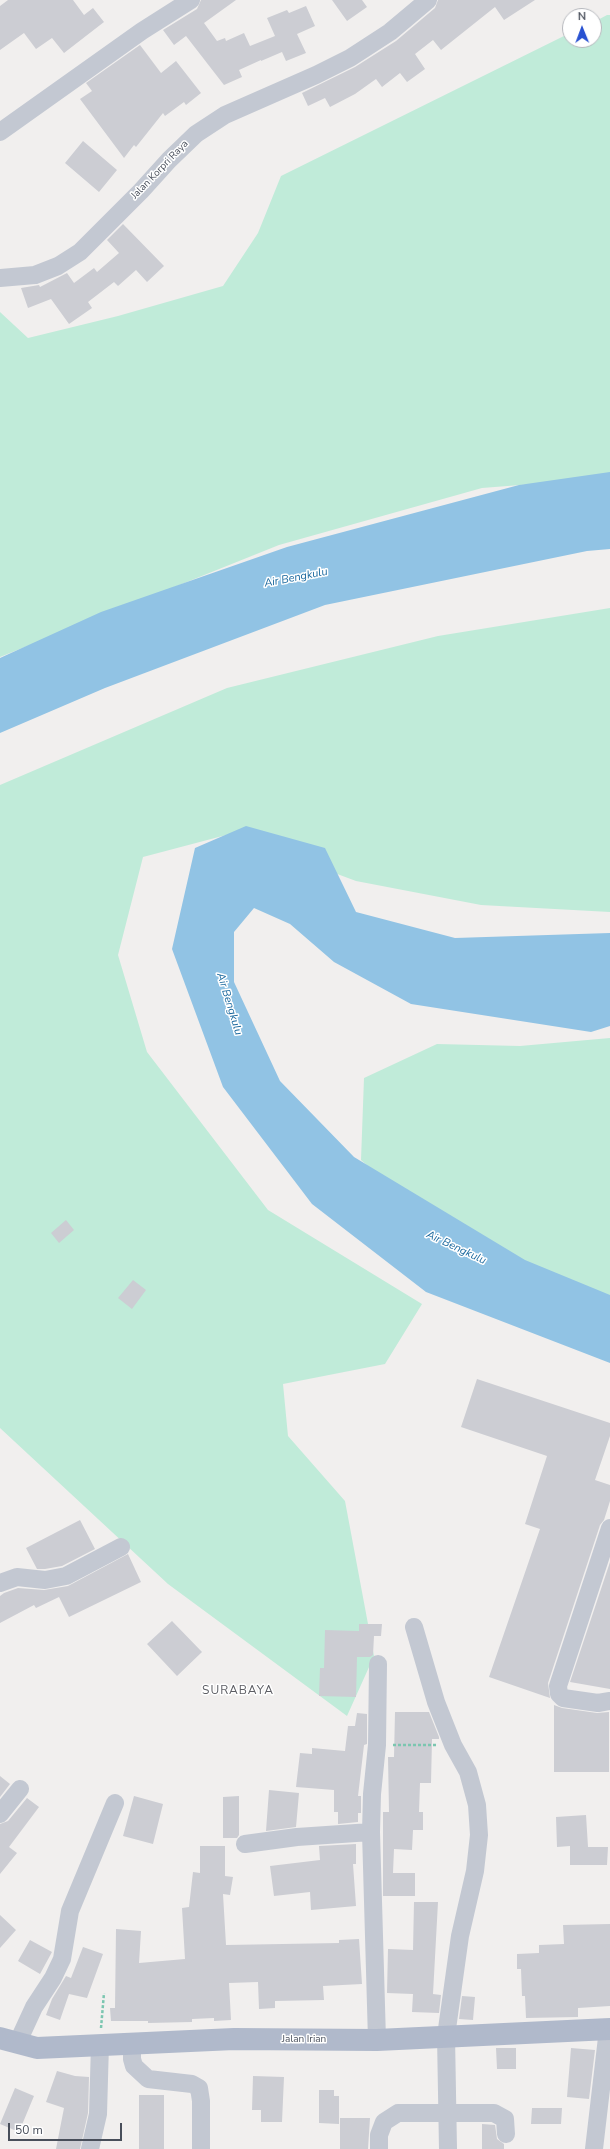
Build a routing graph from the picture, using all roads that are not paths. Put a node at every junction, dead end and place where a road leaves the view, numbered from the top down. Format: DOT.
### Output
graph roads {
  1 [pos="191,0"];
  2 [pos="428,0"];
  3 [pos="0,132"];
  4 [pos="0,278"];
  5 [pos="610,1528"];
  6 [pos="121,1547"];
  7 [pos="0,1583"];
  8 [pos="414,1627"];
  9 [pos="378,1664"];
  10 [pos="610,1702"];
  11 [pos="20,1790"];
  12 [pos="115,1803"];
  13 [pos="0,1814"];
  14 [pos="371,1832"];
  15 [pos="245,1844"];
  16 [pos="609,2029"];
  17 [pos="446,2036"];
  18 [pos="376,2040"];
  19 [pos="9,2041"];
  20 [pos="100,2044"];
  21 [pos="132,2045"];
  22 [pos="447,2114"];
  23 [pos="506,2134"];
  24 [pos="90,2149"];
  25 [pos="201,2149"];
  26 [pos="379,2149"];
  27 [pos="448,2149"];
  28 [pos="594,2149"];
  1 -- 3 [label="street"];
  2 -- 4 [label="street, Jalan Korpri Raya"];
  5 -- 10 [label="street"];
  6 -- 7 [label="street"];
  8 -- 17 [label="street"];
  9 -- 14 [label="street"];
  11 -- 13 [label="street"];
  12 -- 19 [label="street"];
  14 -- 15 [label="street"];
  14 -- 18 [label="street"];
  16 -- 17 [label="main road, Jalan Irian"];
  16 -- 28 [label="street"];
  17 -- 18 [label="main road, Jalan Irian"];
  17 -- 22 [label="street"];
  18 -- 21 [label="main road, Jalan Irian"];
  19 -- 20 [label="main road, Jalan Irian"];
  20 -- 21 [label="main road, Jalan Irian"];
  20 -- 24 [label="street"];
  21 -- 25 [label="street"];
  22 -- 23 [label="street"];
  22 -- 26 [label="street"];
  22 -- 27 [label="street"];
}
